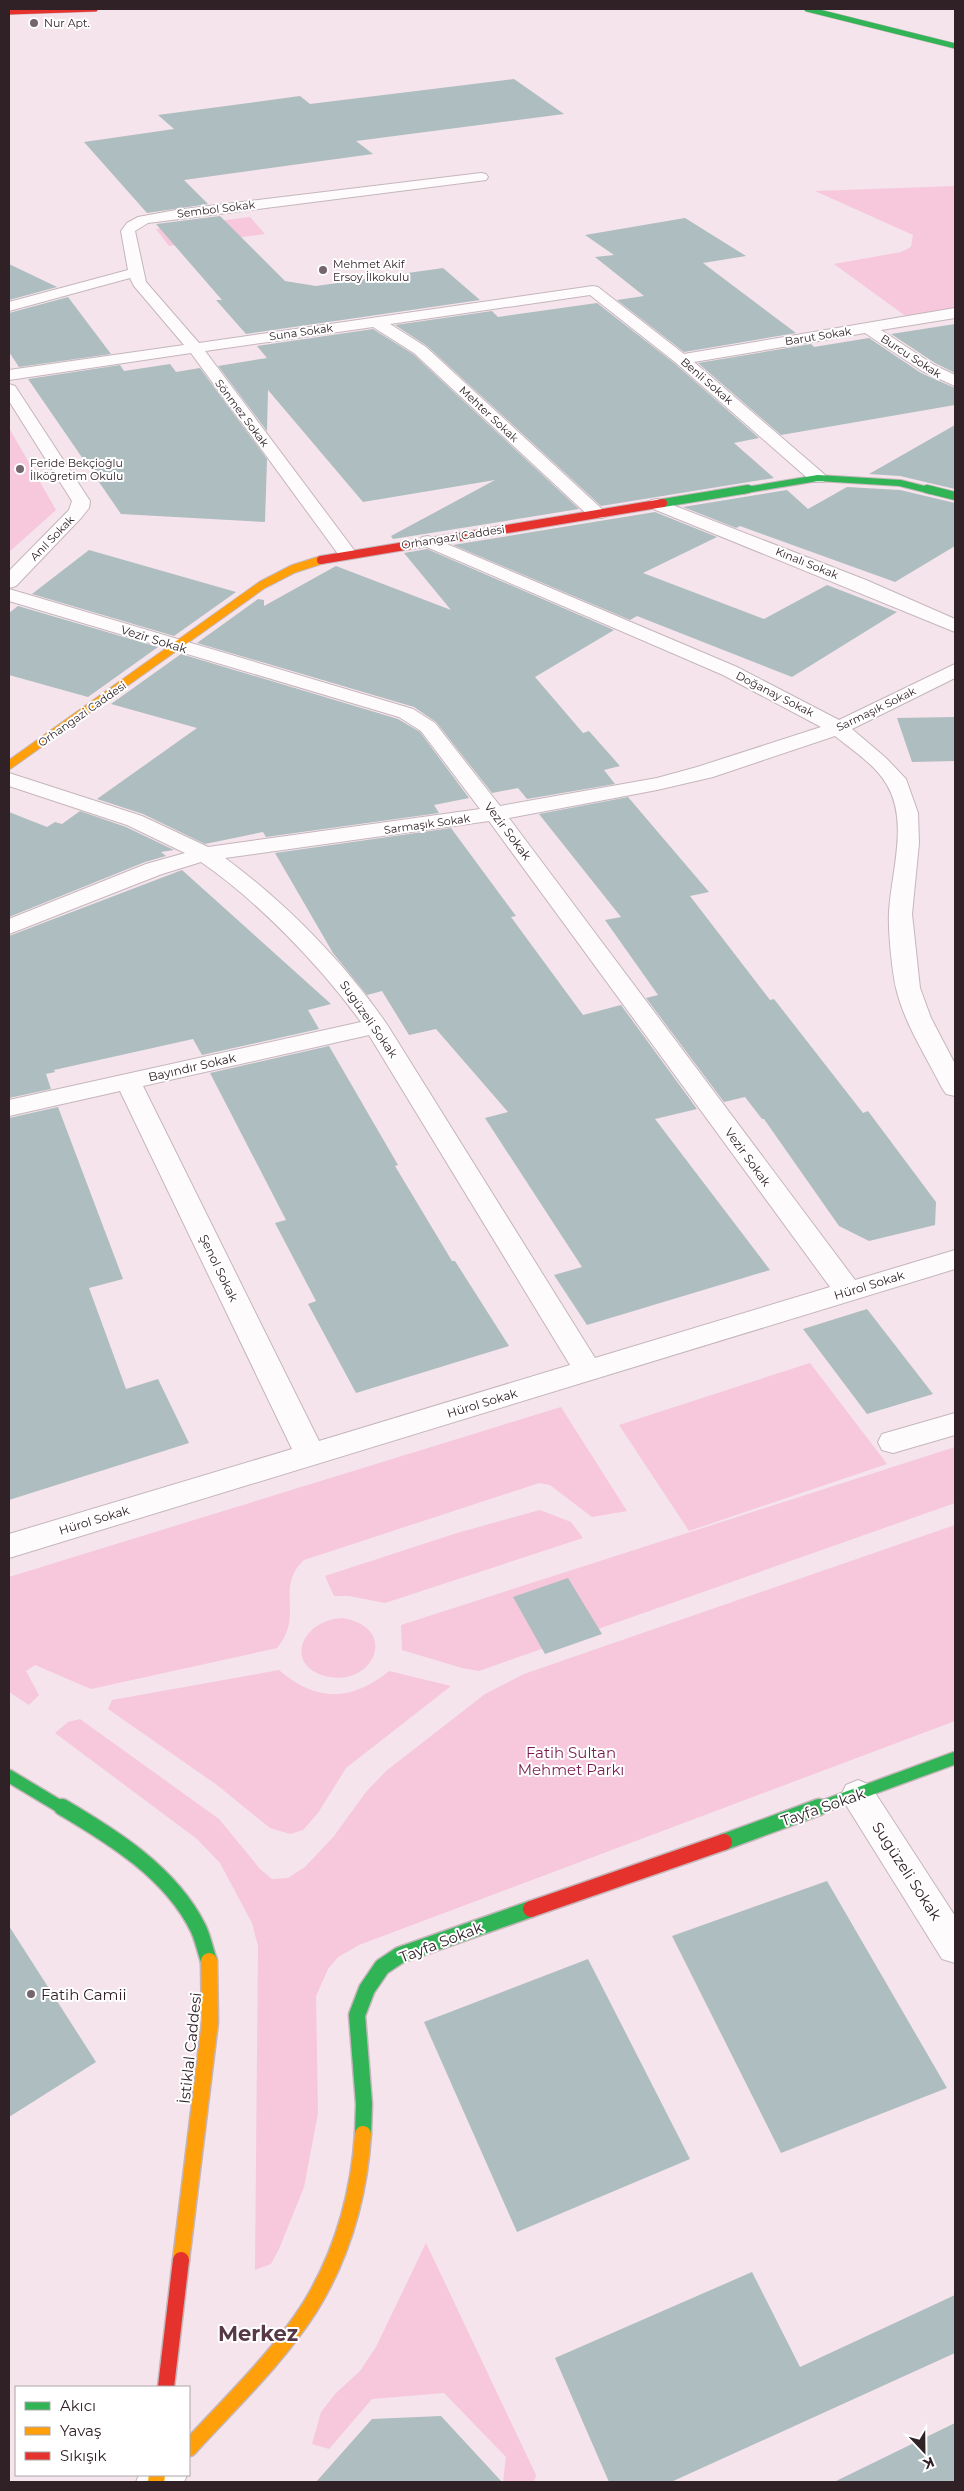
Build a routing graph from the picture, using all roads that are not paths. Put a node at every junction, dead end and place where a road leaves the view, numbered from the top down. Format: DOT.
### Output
graph roads {
  1 [pos="95,9"];
  2 [pos="808,9"];
  3 [pos="9,12"];
  4 [pos="955,46"];
  5 [pos="481,177"];
  6 [pos="136,272"];
  7 [pos="593,290"];
  8 [pos="9,307"];
  9 [pos="955,313"];
  10 [pos="375,321"];
  11 [pos="868,328"];
  12 [pos="194,347"];
  13 [pos="681,359"];
  14 [pos="9,375"];
  15 [pos="955,382"];
  16 [pos="9,389"];
  17 [pos="818,478"];
  18 [pos="955,496"];
  19 [pos="657,504"];
  20 [pos="597,514"];
  21 [pos="428,541"];
  22 [pos="348,554"];
  23 [pos="9,582"];
  24 [pos="9,595"];
  25 [pos="955,626"];
  26 [pos="178,646"];
  27 [pos="955,670"];
  28 [pos="838,728"];
  29 [pos="9,765"];
  30 [pos="9,779"];
  31 [pos="496,814"];
  32 [pos="204,854"];
  33 [pos="9,927"];
  34 [pos="376,1026"];
  35 [pos="128,1082"];
  36 [pos="955,1088"];
  37 [pos="9,1108"];
  38 [pos="955,1259"];
  39 [pos="848,1291"];
  40 [pos="588,1370"];
  41 [pos="955,1424"];
  42 [pos="893,1442"];
  43 [pos="310,1454"];
  44 [pos="9,1546"];
  45 [pos="955,1758"];
  46 [pos="14,1785"];
  47 [pos="858,1795"];
  48 [pos="955,1947"];
  49 [pos="166,2386"];
  50 [pos="190,2447"];
  1 -- 3 [label="street"];
  2 -- 4 [label="street"];
  5 -- 6 [label="street, Sembol Sokak"];
  6 -- 8 [label="street"];
  6 -- 12 [label="street, Sönmez Sokak"];
  7 -- 10 [label="street, Suna Sokak"];
  7 -- 13 [label="street, Benli Sokak"];
  9 -- 11 [label="street, Barut Sokak"];
  10 -- 12 [label="street, Suna Sokak"];
  10 -- 20 [label="street, Mehter Sokak"];
  11 -- 13 [label="street, Barut Sokak"];
  11 -- 15 [label="street, Burcu Sokak"];
  12 -- 14 [label="street, Suna Sokak"];
  12 -- 22 [label="street, Sönmez Sokak"];
  13 -- 17 [label="street, Benli Sokak"];
  16 -- 23 [label="street, Anıl Sokak"];
  17 -- 18 [label="street, Orhangazi Caddesi"];
  17 -- 19 [label="street, Orhangazi Caddesi"];
  19 -- 20 [label="street, Orhangazi Caddesi"];
  19 -- 25 [label="street, Kınalı Sokak"];
  20 -- 21 [label="street, Orhangazi Caddesi"];
  21 -- 22 [label="street, Orhangazi Caddesi"];
  21 -- 28 [label="street, Doğanay Sokak"];
  22 -- 26 [label="street, Orhangazi Caddesi"];
  24 -- 26 [label="street, Vezir Sokak"];
  26 -- 29 [label="street, Orhangazi Caddesi"];
  26 -- 31 [label="street, Vezir Sokak"];
  27 -- 28 [label="street, Sarmaşık Sokak"];
  28 -- 31 [label="street, Sarmaşık Sokak"];
  28 -- 36 [label="street, Doğanay Sokak"];
  30 -- 32 [label="street, Sugüzeli Sokak"];
  31 -- 32 [label="street, Sarmaşık Sokak"];
  31 -- 39 [label="street, Vezir Sokak"];
  32 -- 33 [label="street, Sarmaşık Sokak"];
  32 -- 34 [label="street, Sugüzeli Sokak"];
  34 -- 35 [label="street, Bayındır Sokak"];
  34 -- 40 [label="street, Sugüzeli Sokak"];
  35 -- 37 [label="street, Bayındır Sokak"];
  35 -- 43 [label="street, Şenol Sokak"];
  38 -- 39 [label="street, Hürol Sokak"];
  39 -- 40 [label="street, Hürol Sokak"];
  40 -- 43 [label="street, Hürol Sokak"];
  41 -- 42 [label="street"];
  43 -- 44 [label="street, Hürol Sokak"];
  45 -- 47 [label="street, Tayfa Sokak"];
  46 -- 49 [label="street, İstiklal Caddesi"];
  47 -- 48 [label="street, Sugüzeli Sokak"];
  47 -- 50 [label="street, Tayfa Sokak"];
}
